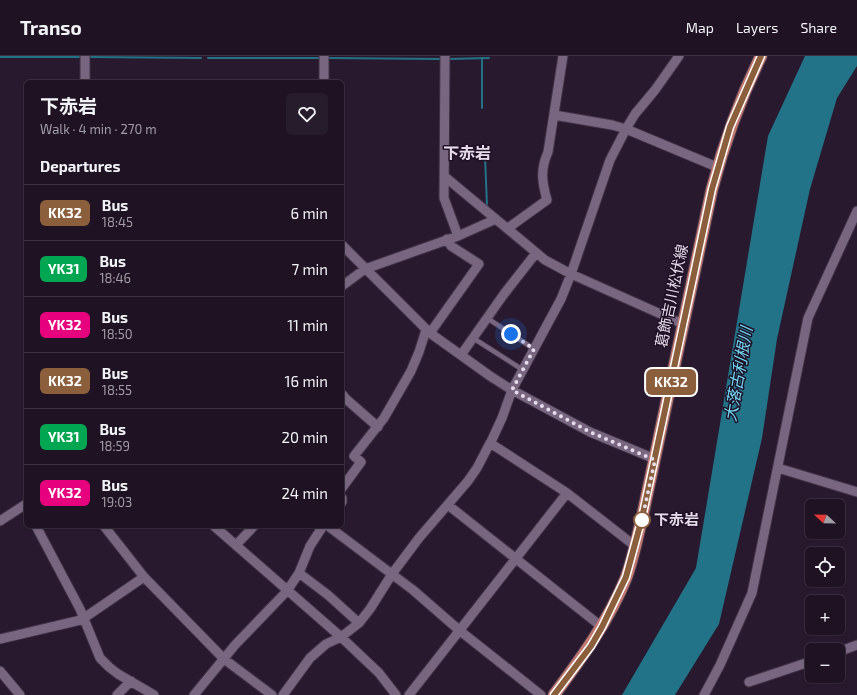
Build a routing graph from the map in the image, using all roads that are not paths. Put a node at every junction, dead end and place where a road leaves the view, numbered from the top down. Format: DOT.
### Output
graph roads {
  1 [pos="85,56"];
  2 [pos="324,56"];
  3 [pos="445,56"];
  4 [pos="562,56"];
  5 [pos="679,56"];
  6 [pos="761,56"];
  7 [pos="85,80"];
  8 [pos="324,80"];
  9 [pos="554,115"];
  10 [pos="626,129"];
  11 [pos="718,167"];
  12 [pos="444,176"];
  13 [pos="857,211"];
  14 [pos="496,219"];
  15 [pos="508,228"];
  16 [pos="458,236"];
  17 [pos="447,239"];
  18 [pos="344,247"];
  19 [pos="536,253"];
  20 [pos="365,269"];
  21 [pos="571,274"];
  22 [pos="344,285"];
  23 [pos="487,318"];
  24 [pos="683,324"];
  25 [pos="428,332"];
  26 [pos="473,338"];
  27 [pos="534,349"];
  28 [pos="461,355"];
  29 [pos="523,370"];
  30 [pos="512,390"];
  31 [pos="344,396"];
  32 [pos="378,427"];
  33 [pos="490,444"];
  34 [pos="655,460"];
  35 [pos="778,468"];
  36 [pos="344,485"];
  37 [pos="857,492"];
  38 [pos="567,493"];
  39 [pos="448,505"];
  40 [pos="24,506"];
  41 [pos="0,520"];
  42 [pos="37,528"];
  43 [pos="106,528"];
  44 [pos="216,528"];
  45 [pos="252,528"];
  46 [pos="322,528"];
  47 [pos="331,528"];
  48 [pos="236,545"];
  49 [pos="636,546"];
  50 [pos="515,559"];
  51 [pos="299,573"];
  52 [pos="392,574"];
  53 [pos="144,577"];
  54 [pos="287,591"];
  55 [pos="84,618"];
  56 [pos="359,623"];
  57 [pos="602,627"];
  58 [pos="459,630"];
  59 [pos="341,637"];
  60 [pos="0,639"];
  61 [pos="857,645"];
  62 [pos="845,649"];
  63 [pos="224,659"];
  64 [pos="805,663"];
  65 [pos="0,671"];
  66 [pos="131,681"];
  67 [pos="749,682"];
  68 [pos="20,695"];
  69 [pos="116,695"];
  70 [pos="154,695"];
  71 [pos="194,695"];
  72 [pos="272,695"];
  73 [pos="284,695"];
  74 [pos="396,695"];
  75 [pos="409,695"];
  76 [pos="541,695"];
  77 [pos="554,695"];
  78 [pos="704,695"];
  1 -- 7 [label="street"];
  2 -- 8 [label="street"];
  3 -- 12 [label="street"];
  4 -- 9 [label="street"];
  5 -- 10 [label="street"];
  6 -- 11 [label="main road, 葛飾吉川松伏線"];
  9 -- 10 [label="street"];
  9 -- 15 [label="street"];
  10 -- 11 [label="street"];
  10 -- 21 [label="street"];
  11 -- 24 [label="main road, 葛飾吉川松伏線"];
  12 -- 14 [label="street"];
  12 -- 16 [label="street"];
  13 -- 35 [label="street"];
  14 -- 15 [label="street"];
  14 -- 16 [label="street"];
  15 -- 19 [label="street"];
  16 -- 17 [label="street"];
  17 -- 20 [label="street"];
  17 -- 25 [label="street"];
  18 -- 20 [label="street"];
  19 -- 21 [label="street"];
  19 -- 23 [label="street"];
  20 -- 22 [label="street"];
  20 -- 25 [label="street"];
  21 -- 24 [label="street"];
  21 -- 27 [label="street"];
  23 -- 26 [label="street"];
  23 -- 27 [label="lane"];
  24 -- 34 [label="main road, 葛飾吉川松伏線"];
  25 -- 28 [label="street"];
  25 -- 32 [label="street"];
  26 -- 28 [label="street"];
  26 -- 29 [label="lane"];
  27 -- 29 [label="street"];
  28 -- 30 [label="street"];
  29 -- 30 [label="street"];
  30 -- 33 [label="street"];
  30 -- 34 [label="street"];
  31 -- 32 [label="street"];
  32 -- 36 [label="street"];
  33 -- 38 [label="street"];
  33 -- 39 [label="street"];
  34 -- 49 [label="main road, 葛飾吉川松伏線"];
  35 -- 37 [label="street"];
  35 -- 78 [label="street"];
  38 -- 49 [label="street"];
  38 -- 50 [label="street"];
  39 -- 50 [label="street"];
  39 -- 52 [label="street"];
  40 -- 41 [label="street"];
  42 -- 55 [label="street"];
  43 -- 53 [label="street"];
  44 -- 48 [label="street"];
  45 -- 48 [label="street"];
  46 -- 51 [label="street"];
  47 -- 52 [label="street"];
  48 -- 54 [label="street"];
  49 -- 57 [label="main road, 葛飾吉川松伏線"];
  50 -- 57 [label="street"];
  50 -- 58 [label="street"];
  51 -- 54 [label="street"];
  51 -- 56 [label="street"];
  52 -- 56 [label="street"];
  52 -- 58 [label="street"];
  53 -- 55 [label="street"];
  53 -- 63 [label="street"];
  54 -- 59 [label="street"];
  54 -- 63 [label="street"];
  55 -- 60 [label="street"];
  55 -- 66 [label="street"];
  56 -- 59 [label="street"];
  57 -- 77 [label="main road, 葛飾吉川松伏線"];
  58 -- 75 [label="street"];
  58 -- 76 [label="street"];
  59 -- 73 [label="street"];
  59 -- 74 [label="street"];
  61 -- 62 [label="street"];
  63 -- 71 [label="street"];
  63 -- 72 [label="street"];
  64 -- 67 [label="street"];
  65 -- 68 [label="street"];
  66 -- 69 [label="street"];
  66 -- 70 [label="street"];
}
